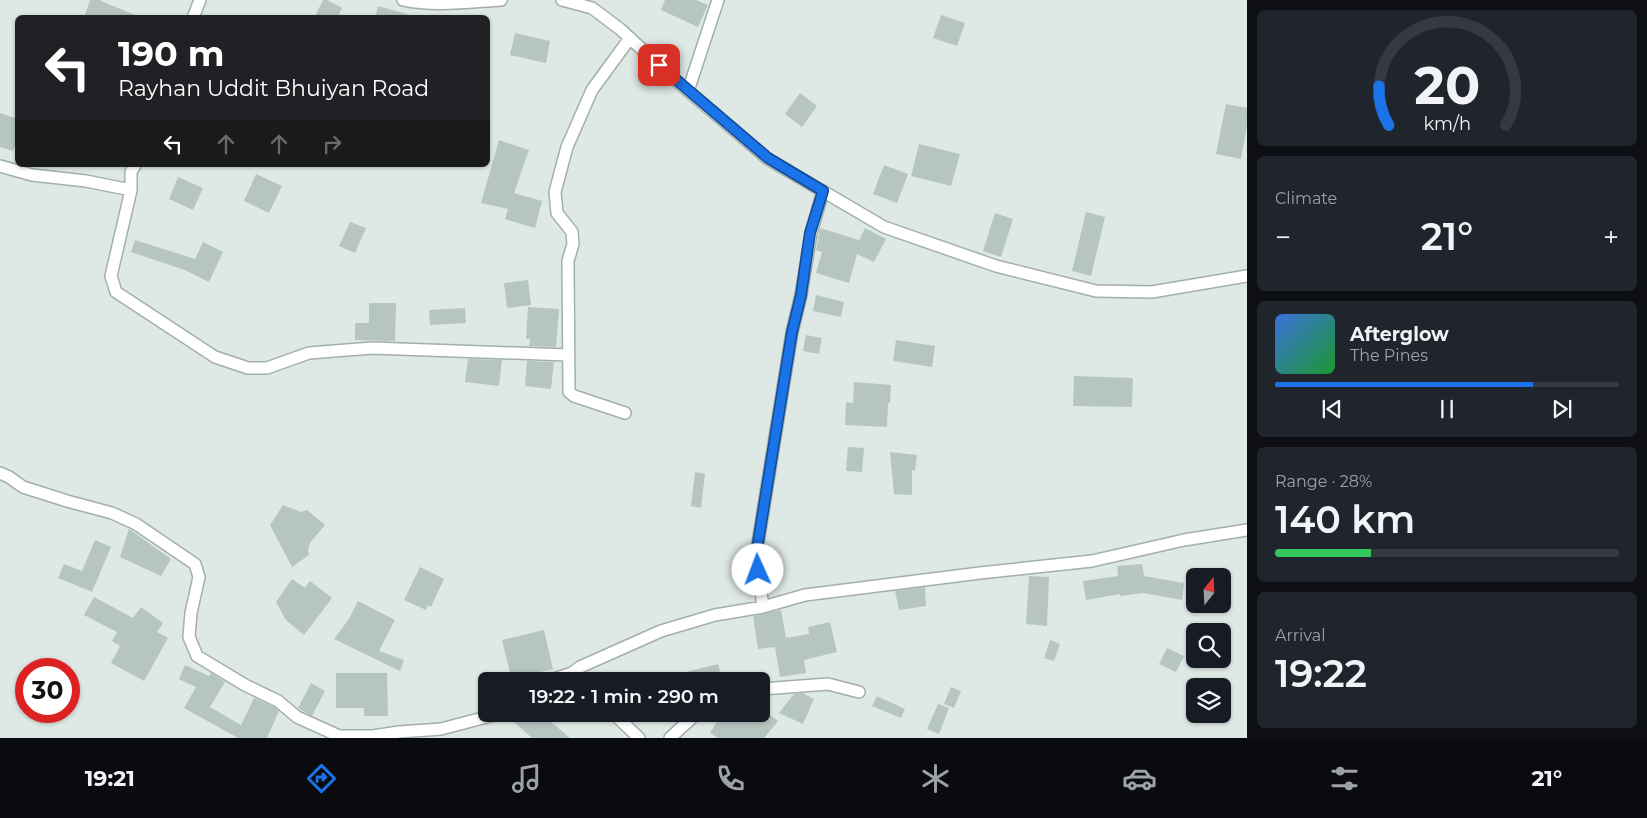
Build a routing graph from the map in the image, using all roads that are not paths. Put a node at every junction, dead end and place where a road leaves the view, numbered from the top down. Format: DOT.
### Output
graph roads {
  1 [pos="200,0"];
  2 [pos="403,0"];
  3 [pos="501,0"];
  4 [pos="562,0"];
  5 [pos="718,0"];
  6 [pos="194,15"];
  7 [pos="630,38"];
  8 [pos="688,91"];
  9 [pos="0,166"];
  10 [pos="134,167"];
  11 [pos="131,190"];
  12 [pos="823,191"];
  13 [pos="1247,276"];
  14 [pos="568,356"];
  15 [pos="625,413"];
  16 [pos="0,473"];
  17 [pos="1247,530"];
  18 [pos="762,605"];
  19 [pos="578,672"];
  20 [pos="770,688"];
  21 [pos="859,692"];
  22 [pos="478,720"];
  23 [pos="622,722"];
  24 [pos="687,722"];
  25 [pos="639,738"];
  26 [pos="670,738"];
  1 -- 6 [label="street"];
  2 -- 3 [label="street"];
  4 -- 7 [label="street"];
  5 -- 8 [label="street"];
  7 -- 8 [label="street"];
  7 -- 14 [label="street"];
  8 -- 12 [label="street"];
  9 -- 11 [label="street"];
  10 -- 11 [label="street"];
  11 -- 14 [label="street"];
  12 -- 13 [label="street"];
  12 -- 18 [label="street"];
  14 -- 15 [label="street"];
  16 -- 22 [label="street"];
  17 -- 18 [label="street"];
  18 -- 19 [label="street"];
  20 -- 21 [label="street"];
  23 -- 25 [label="street"];
  24 -- 26 [label="street"];
}
